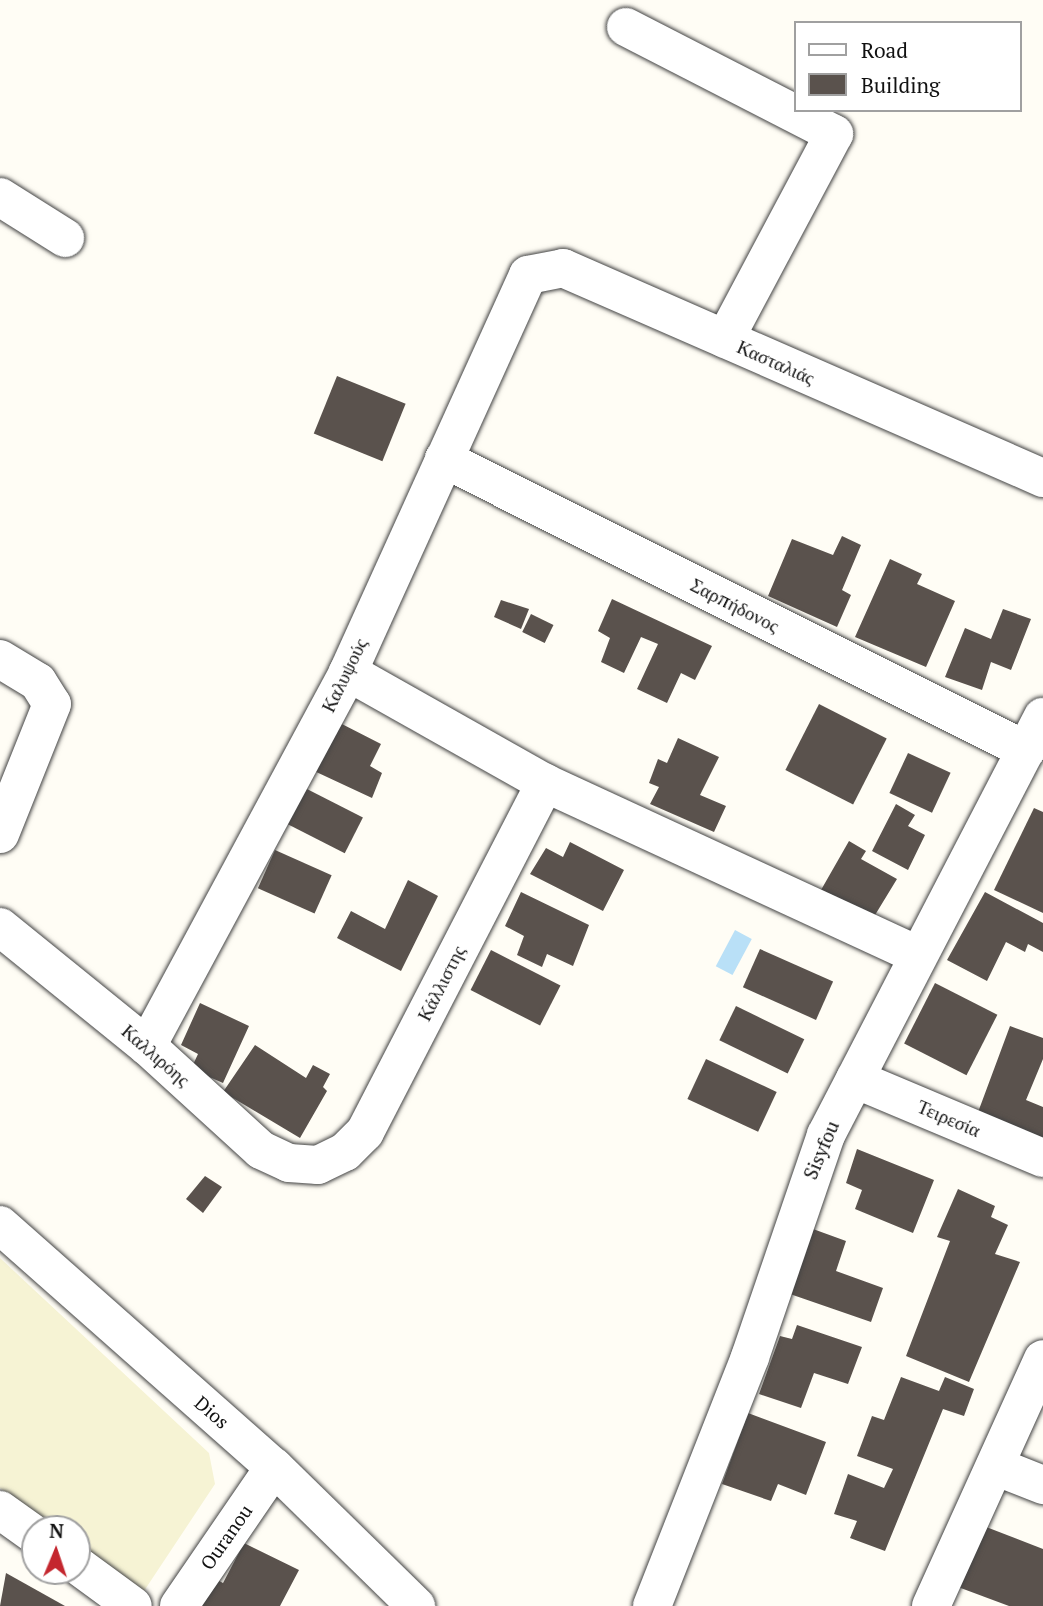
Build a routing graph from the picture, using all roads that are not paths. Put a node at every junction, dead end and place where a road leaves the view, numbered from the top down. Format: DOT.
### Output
graph roads {
  1 [pos="626,26"];
  2 [pos="0,197"];
  3 [pos="65,238"];
  4 [pos="516,292"];
  5 [pos="725,339"];
  6 [pos="444,459"];
  7 [pos="1043,478"];
  8 [pos="0,659"];
  9 [pos="348,672"];
  10 [pos="1035,734"];
  11 [pos="545,783"];
  12 [pos="0,834"];
  13 [pos="0,927"];
  14 [pos="918,955"];
  15 [pos="147,1045"];
  16 [pos="855,1079"];
  17 [pos="1043,1158"];
  18 [pos="318,1165"];
  19 [pos="0,1225"];
  20 [pos="1043,1359"];
  21 [pos="995,1466"];
  22 [pos="274,1467"];
  23 [pos="1043,1485"];
  24 [pos="0,1510"];
  25 [pos="21,1525"];
  26 [pos="91,1575"];
  27 [pos="133,1606"];
  28 [pos="179,1606"];
  29 [pos="416,1606"];
  30 [pos="652,1606"];
  31 [pos="931,1606"];
  1 -- 5 [label="street"];
  2 -- 3 [label="street"];
  4 -- 5 [label="street, Κασταλιάς"];
  4 -- 6 [label="street, Καλυψούς"];
  5 -- 7 [label="street, Κασταλιάς"];
  6 -- 9 [label="street, Καλυψούς"];
  6 -- 10 [label="street, Σαρπήδονος"];
  8 -- 12 [label="street"];
  9 -- 11 [label="street"];
  9 -- 15 [label="street, Καλυψούς"];
  10 -- 14 [label="street, Sisyfou"];
  11 -- 14 [label="street"];
  11 -- 18 [label="street, Κάλλιστης"];
  13 -- 15 [label="street, Καλλιρόης"];
  14 -- 16 [label="street, Sisyfou"];
  15 -- 18 [label="street, Καλλιρόης"];
  16 -- 17 [label="street, Τειρεσία"];
  16 -- 30 [label="street, Sisyfou"];
  19 -- 22 [label="street, Dios"];
  20 -- 21 [label="street"];
  21 -- 23 [label="street"];
  21 -- 31 [label="street"];
  22 -- 28 [label="street, Ouranou"];
  22 -- 29 [label="street, Dios"];
  24 -- 25 [label="street"];
  26 -- 27 [label="street"];
}
